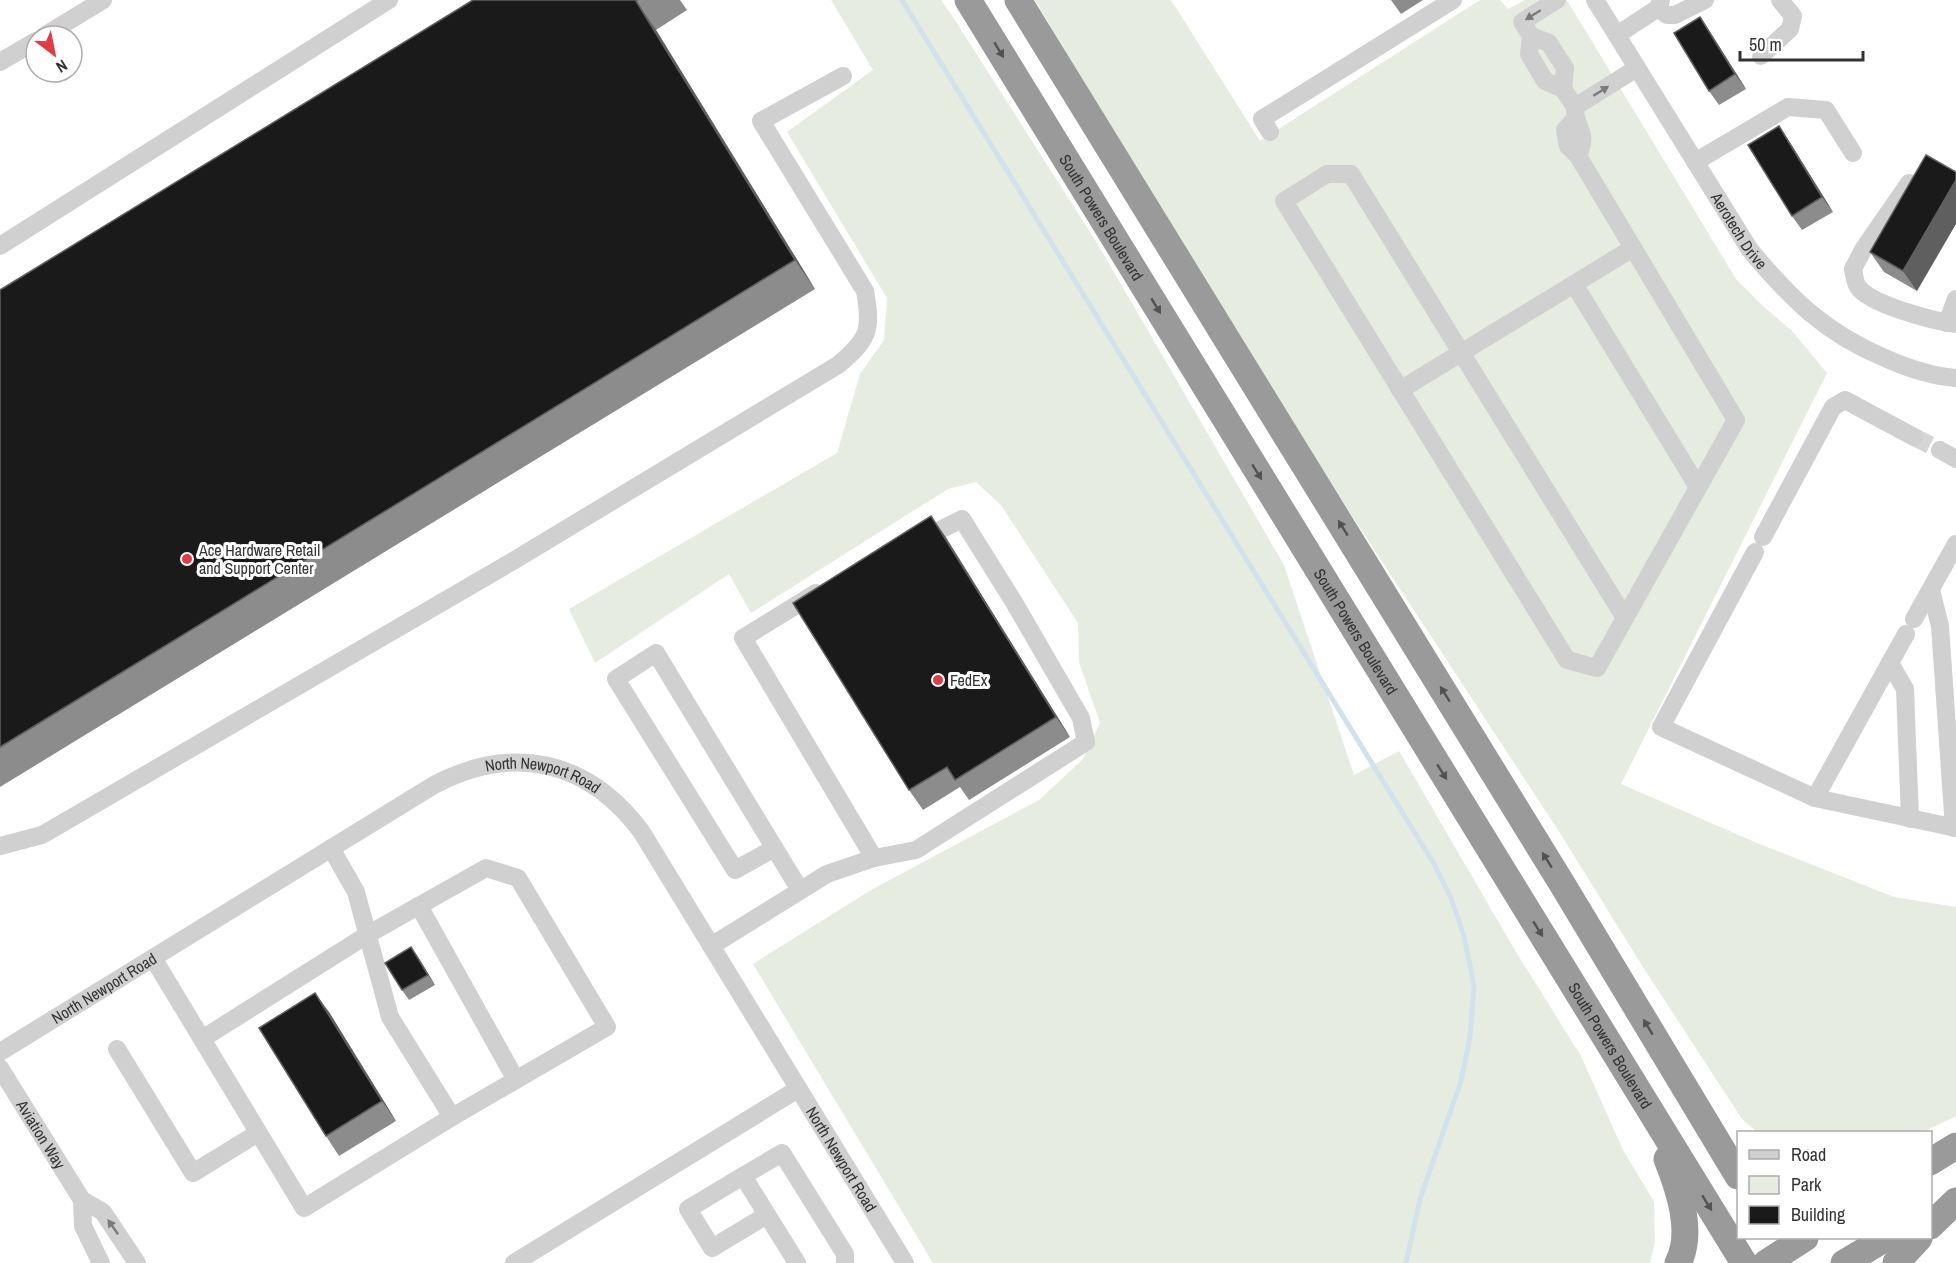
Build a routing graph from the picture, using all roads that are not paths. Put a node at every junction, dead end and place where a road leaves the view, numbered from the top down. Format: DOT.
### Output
graph roads {
  1 [pos="104,0"];
  2 [pos="389,0"];
  3 [pos="968,0"];
  4 [pos="1019,0"];
  5 [pos="1453,0"];
  6 [pos="1557,0"];
  7 [pos="1595,0"];
  8 [pos="1705,0"];
  9 [pos="1780,0"];
  10 [pos="1659,4"];
  11 [pos="64,24"];
  12 [pos="1617,35"];
  13 [pos="24,47"];
  14 [pos="1761,56"];
  15 [pos="0,62"];
  16 [pos="1637,68"];
  17 [pos="843,76"];
  18 [pos="1575,113"];
  19 [pos="1270,132"];
  20 [pos="1853,153"];
  21 [pos="1695,162"];
  22 [pos="1909,183"];
  23 [pos="0,246"];
  24 [pos="1633,248"];
  25 [pos="1574,284"];
  26 [pos="1956,299"];
  27 [pos="1951,324"];
  28 [pos="1461,352"];
  29 [pos="1956,378"];
  30 [pos="1400,390"];
  31 [pos="1914,437"];
  32 [pos="1940,450"];
  33 [pos="1956,459"];
  34 [pos="1698,487"];
  35 [pos="1956,544"];
  36 [pos="909,545"];
  37 [pos="834,582"];
  38 [pos="1931,590"];
  39 [pos="1625,618"];
  40 [pos="1890,663"];
  41 [pos="1815,798"];
  42 [pos="1910,819"];
  43 [pos="1955,828"];
  44 [pos="0,846"];
  45 [pos="331,849"];
  46 [pos="773,849"];
  47 [pos="874,858"];
  48 [pos="800,890"];
  49 [pos="419,906"];
  50 [pos="367,935"];
  51 [pos="711,946"];
  52 [pos="153,958"];
  53 [pos="202,1039"];
  54 [pos="117,1048"];
  55 [pos="0,1052"];
  56 [pos="1,1072"];
  57 [pos="1678,1077"];
  58 [pos="516,1080"];
  59 [pos="798,1089"];
  60 [pos="1643,1100"];
  61 [pos="452,1118"];
  62 [pos="258,1133"];
  63 [pos="1737,1140"];
  64 [pos="1737,1174"];
  65 [pos="743,1176"];
  66 [pos="1956,1195"];
  67 [pos="82,1200"];
  68 [pos="1956,1201"];
  69 [pos="1932,1210"];
  70 [pos="767,1215"];
  71 [pos="1932,1224"];
  72 [pos="1884,1239"];
  73 [pos="1918,1239"];
  74 [pos="101,1263"];
  75 [pos="137,1263"];
  76 [pos="514,1263"];
  77 [pos="797,1263"];
  78 [pos="845,1263"];
  79 [pos="904,1263"];
  80 [pos="1678,1263"];
  81 [pos="1744,1263"];
  82 [pos="1844,1263"];
  83 [pos="1896,1263"];
  1 -- 11 [label="street"];
  2 -- 23 [label="street"];
  3 -- 60 [label="highway, South Powers Boulevard, one-way"];
  57 -- 4 [label="highway, one-way"];
  5 -- 19 [label="street"];
  6 -- 18 [label="street, one-way"];
  7 -- 12 [label="street, Aerotech Drive"];
  8 -- 10 [label="street"];
  9 -- 14 [label="street"];
  10 -- 12 [label="street"];
  12 -- 16 [label="street, Aerotech Drive"];
  13 -- 15 [label="street"];
  18 -- 16 [label="street, one-way"];
  16 -- 21 [label="street, Aerotech Drive"];
  17 -- 44 [label="street"];
  18 -- 24 [label="street"];
  20 -- 21 [label="street"];
  21 -- 29 [label="street, Aerotech Drive"];
  22 -- 27 [label="street"];
  24 -- 25 [label="street"];
  24 -- 34 [label="street"];
  25 -- 28 [label="street"];
  25 -- 34 [label="street"];
  26 -- 27 [label="street"];
  28 -- 30 [label="street"];
  28 -- 30 [label="street"];
  28 -- 39 [label="street"];
  30 -- 39 [label="street"];
  31 -- 41 [label="street"];
  32 -- 33 [label="street"];
  34 -- 39 [label="street"];
  35 -- 38 [label="street"];
  36 -- 47 [label="street"];
  37 -- 47 [label="street"];
  38 -- 40 [label="street"];
  38 -- 43 [label="street"];
  40 -- 41 [label="street"];
  40 -- 42 [label="street"];
  41 -- 42 [label="street"];
  42 -- 43 [label="street"];
  45 -- 50 [label="street"];
  45 -- 51 [label="street, North Newport Road"];
  45 -- 52 [label="street, North Newport Road"];
  46 -- 46 [label="street"];
  46 -- 48 [label="street"];
  47 -- 48 [label="street"];
  48 -- 51 [label="street"];
  49 -- 50 [label="street"];
  49 -- 58 [label="street"];
  49 -- 58 [label="street"];
  50 -- 53 [label="street"];
  50 -- 61 [label="street"];
  51 -- 59 [label="street, North Newport Road"];
  52 -- 53 [label="street"];
  52 -- 55 [label="street, North Newport Road"];
  53 -- 62 [label="street"];
  54 -- 62 [label="street"];
  56 -- 67 [label="street, Aviation Way"];
  57 -- 63 [label="highway"];
  57 -- 64 [label="highway"];
  58 -- 61 [label="street"];
  59 -- 76 [label="street"];
  59 -- 79 [label="street, North Newport Road"];
  60 -- 80 [label="highway"];
  60 -- 81 [label="highway, South Powers Boulevard, one-way"];
  61 -- 62 [label="street"];
  65 -- 70 [label="street"];
  65 -- 70 [label="street"];
  65 -- 78 [label="street"];
  66 -- 69 [label="highway"];
  67 -- 74 [label="street, Aviation Way"];
  75 -- 67 [label="street, Aviation Way, one-way"];
  68 -- 71 [label="highway"];
  70 -- 77 [label="street"];
  72 -- 82 [label="highway"];
  73 -- 83 [label="highway"];
}
